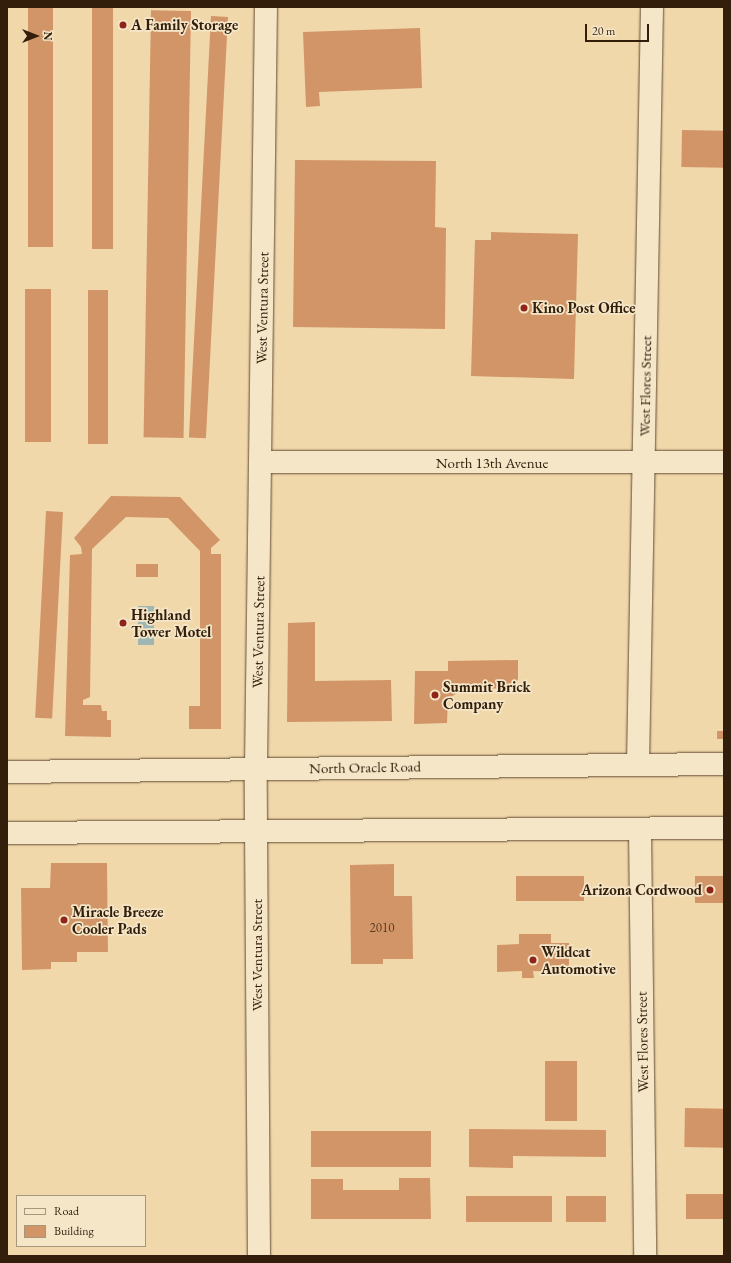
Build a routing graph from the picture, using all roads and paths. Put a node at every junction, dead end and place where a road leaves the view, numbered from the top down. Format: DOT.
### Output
graph roads {
  1 [pos="266,7"];
  2 [pos="652,7"];
  3 [pos="260,462"];
  4 [pos="724,462"];
  5 [pos="643,463"];
  6 [pos="638,764"];
  7 [pos="724,764"];
  8 [pos="256,768"];
  9 [pos="7,772"];
  10 [pos="640,828"];
  11 [pos="724,828"];
  12 [pos="256,831"];
  13 [pos="7,833"];
  14 [pos="259,1256"];
  15 [pos="645,1256"];
  1 -- 3 [label="street, West Ventura Street"];
  2 -- 5 [label="street, West Flores Street"];
  3 -- 5 [label="street, North 13th Avenue"];
  3 -- 8 [label="street, West Ventura Street"];
  4 -- 5 [label="street, North 13th Avenue"];
  5 -- 6 [label="street, West Flores Street"];
  6 -- 7 [label="street, North Oracle Road"];
  6 -- 8 [label="street, North Oracle Road"];
  8 -- 9 [label="street, North Oracle Road"];
  8 -- 12 [label="street, West Ventura Street"];
  10 -- 11 [label="street"];
  10 -- 12 [label="street"];
  10 -- 15 [label="street, West Flores Street"];
  12 -- 13 [label="street"];
  12 -- 14 [label="street, West Ventura Street"];
}
